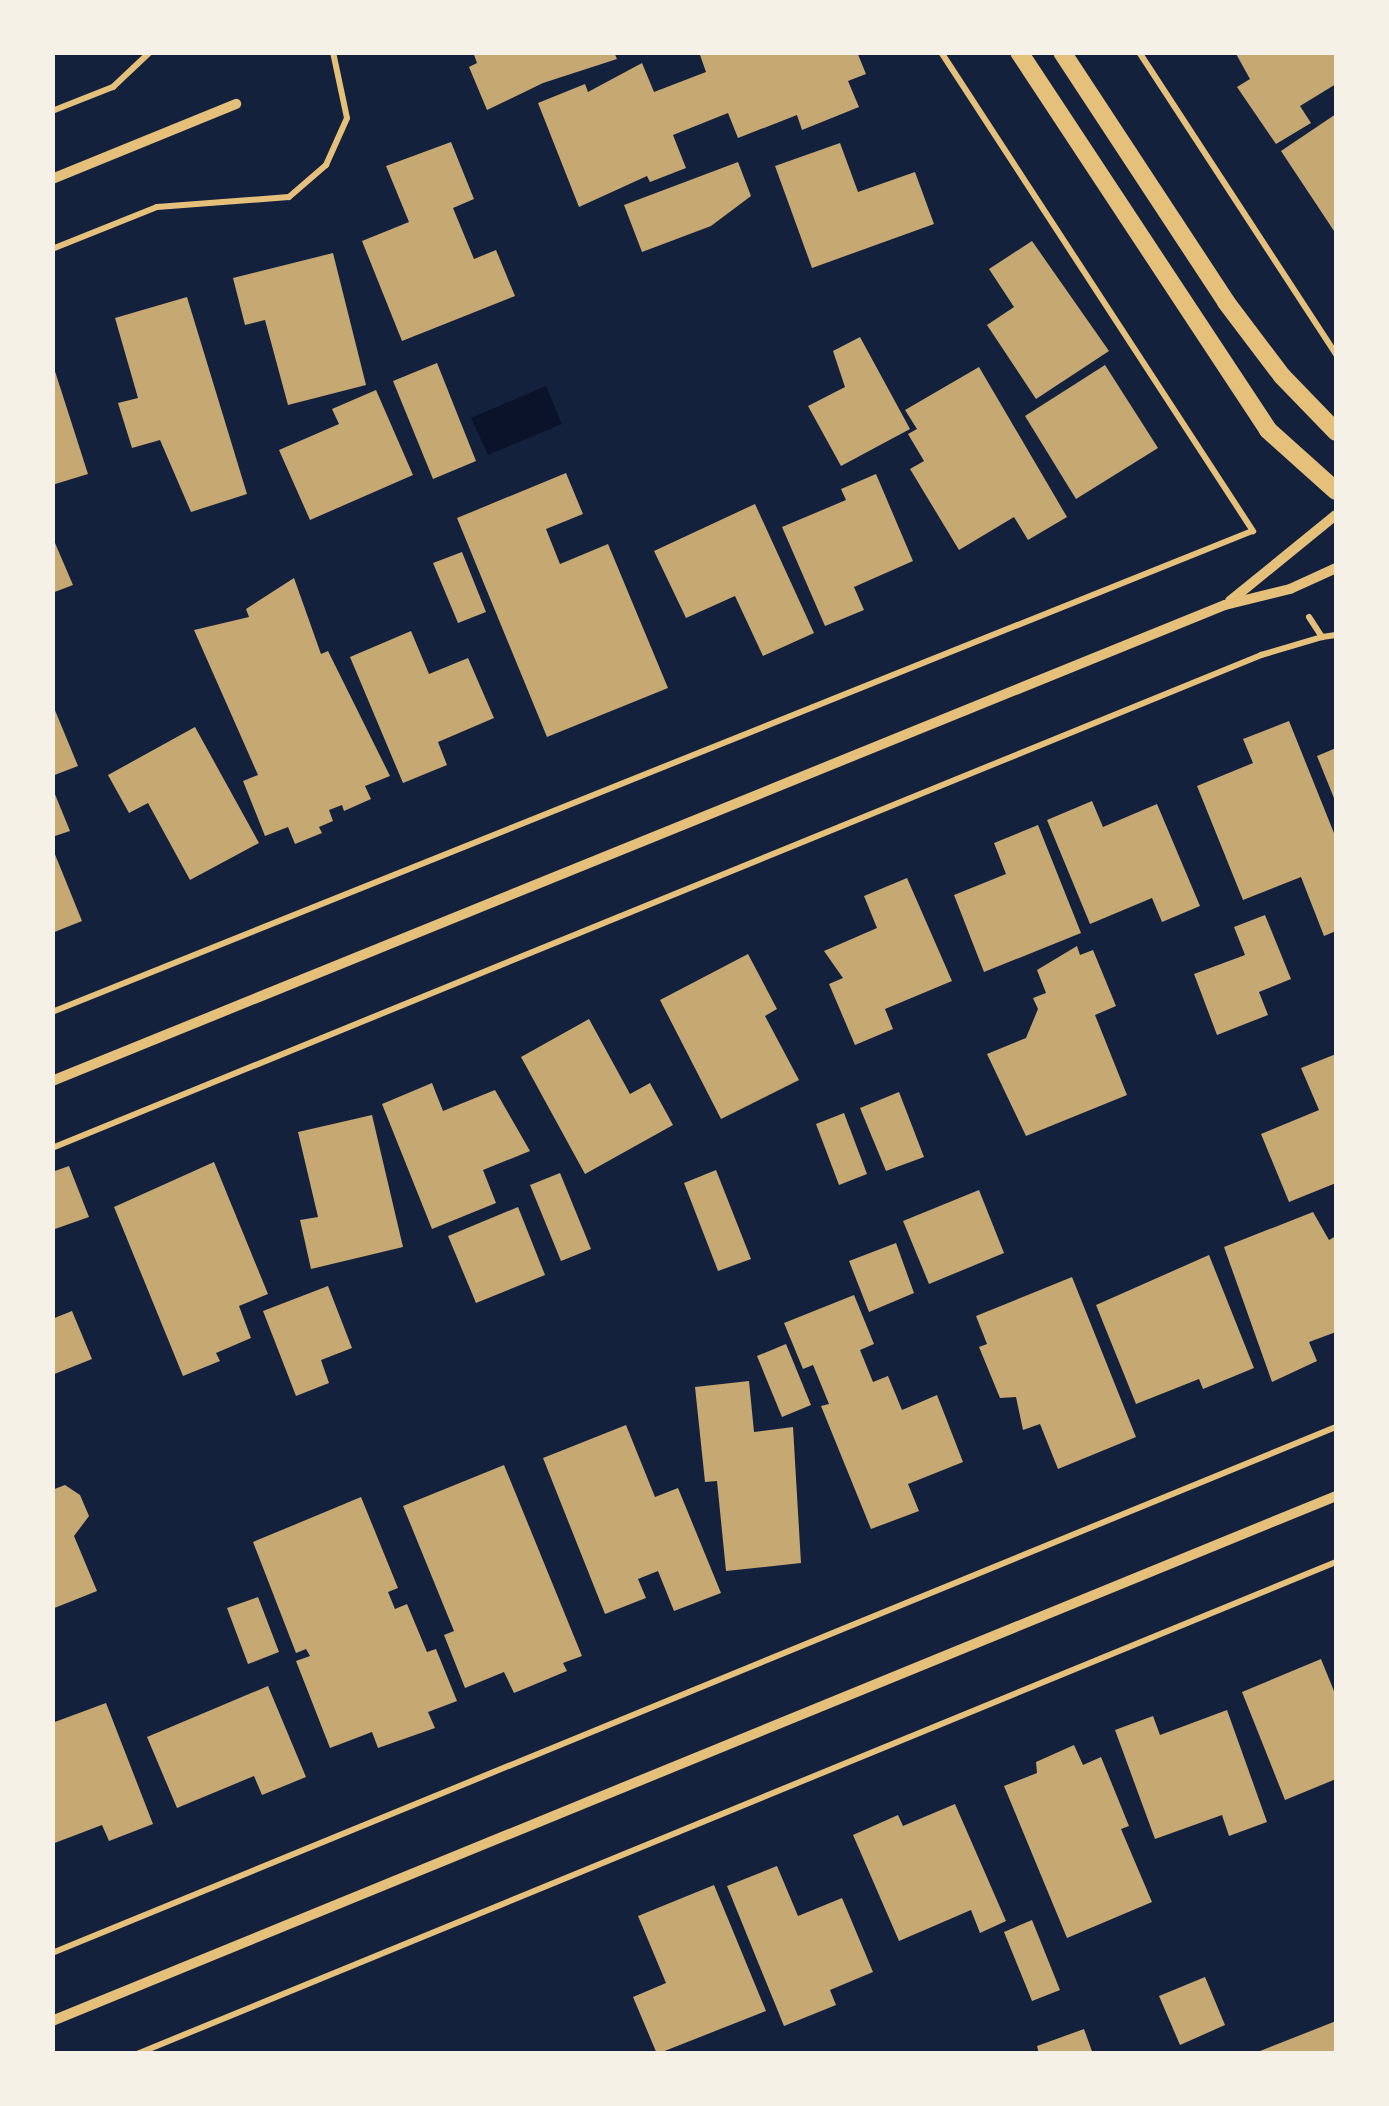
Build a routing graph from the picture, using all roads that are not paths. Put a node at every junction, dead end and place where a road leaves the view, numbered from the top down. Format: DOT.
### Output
graph roads {
  1 [pos="1019,52"];
  2 [pos="1062,52"];
  3 [pos="236,104"];
  4 [pos="52,179"];
  5 [pos="1336,432"];
  6 [pos="1336,491"];
  7 [pos="1336,515"];
  8 [pos="1336,568"];
  9 [pos="1226,605"];
  10 [pos="52,1081"];
  11 [pos="1336,1496"];
  12 [pos="52,2022"];
  1 -- 6 [label="street"];
  2 -- 5 [label="street"];
  3 -- 4 [label="street"];
  7 -- 9 [label="street"];
  8 -- 9 [label="street"];
  9 -- 10 [label="street"];
  11 -- 12 [label="street"];
}
